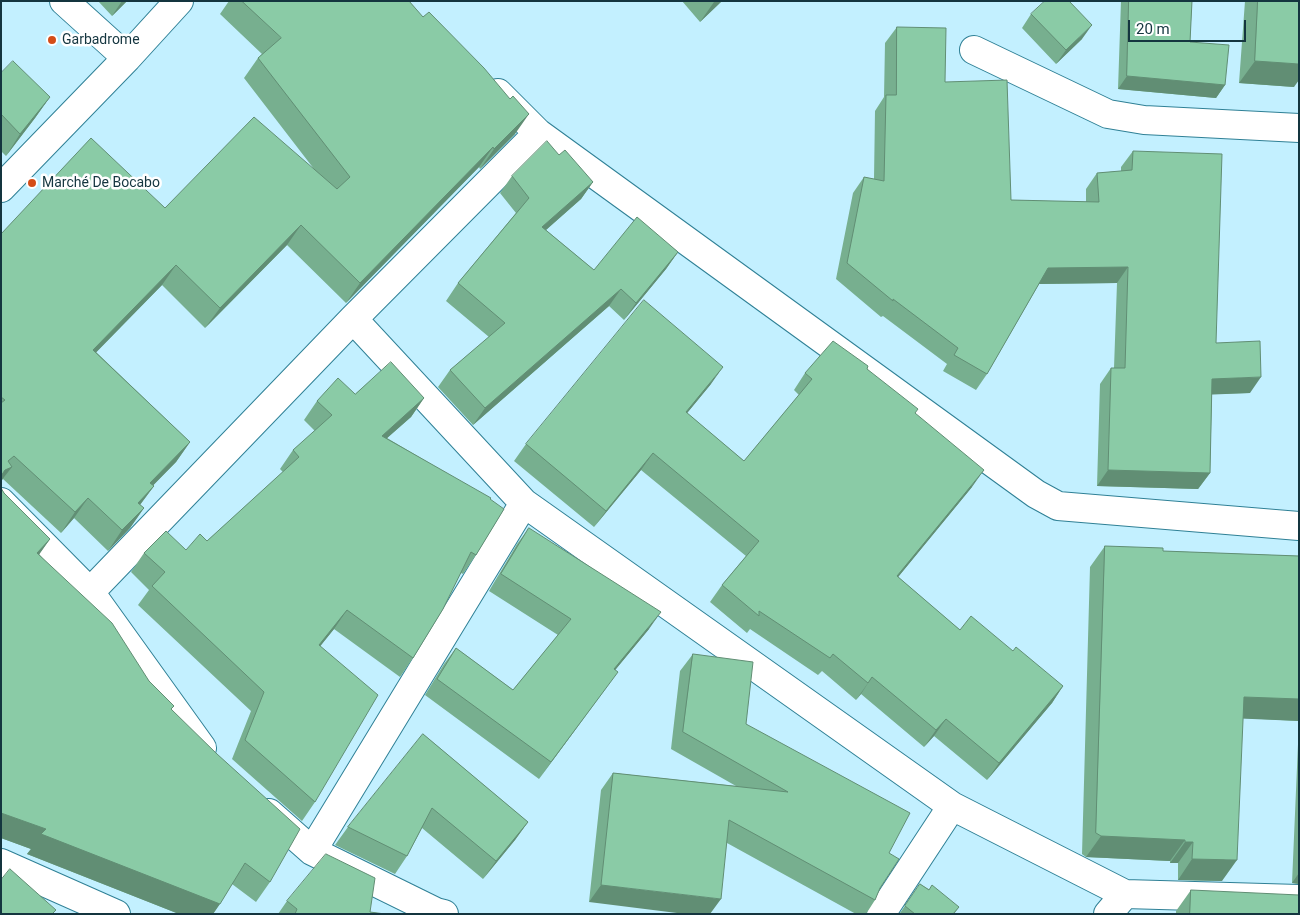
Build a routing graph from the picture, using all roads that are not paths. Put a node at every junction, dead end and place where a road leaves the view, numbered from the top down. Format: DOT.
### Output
graph roads {
  1 [pos="64,1"];
  2 [pos="178,1"];
  3 [pos="974,50"];
  4 [pos="127,58"];
  5 [pos="482,78"];
  6 [pos="1299,128"];
  7 [pos="538,133"];
  8 [pos="1,188"];
  9 [pos="353,319"];
  10 [pos="1,502"];
  11 [pos="524,503"];
  12 [pos="1299,526"];
  13 [pos="90,592"];
  14 [pos="220,769"];
  15 [pos="248,794"];
  16 [pos="952,806"];
  17 [pos="312,851"];
  18 [pos="1,864"];
  19 [pos="1299,899"];
  20 [pos="1116,904"];
  21 [pos="116,914"];
  22 [pos="444,914"];
  23 [pos="881,914"];
  1 -- 4 [label="street"];
  2 -- 4 [label="street"];
  3 -- 6 [label="street"];
  4 -- 8 [label="street"];
  5 -- 7 [label="street"];
  7 -- 9 [label="street"];
  7 -- 12 [label="street"];
  9 -- 11 [label="street"];
  9 -- 13 [label="street"];
  10 -- 13 [label="street"];
  11 -- 16 [label="street"];
  11 -- 17 [label="street"];
  13 -- 14 [label="street"];
  15 -- 17 [label="street"];
  16 -- 20 [label="street"];
  16 -- 23 [label="street"];
  17 -- 22 [label="street"];
  18 -- 21 [label="street"];
  19 -- 20 [label="street"];
}
